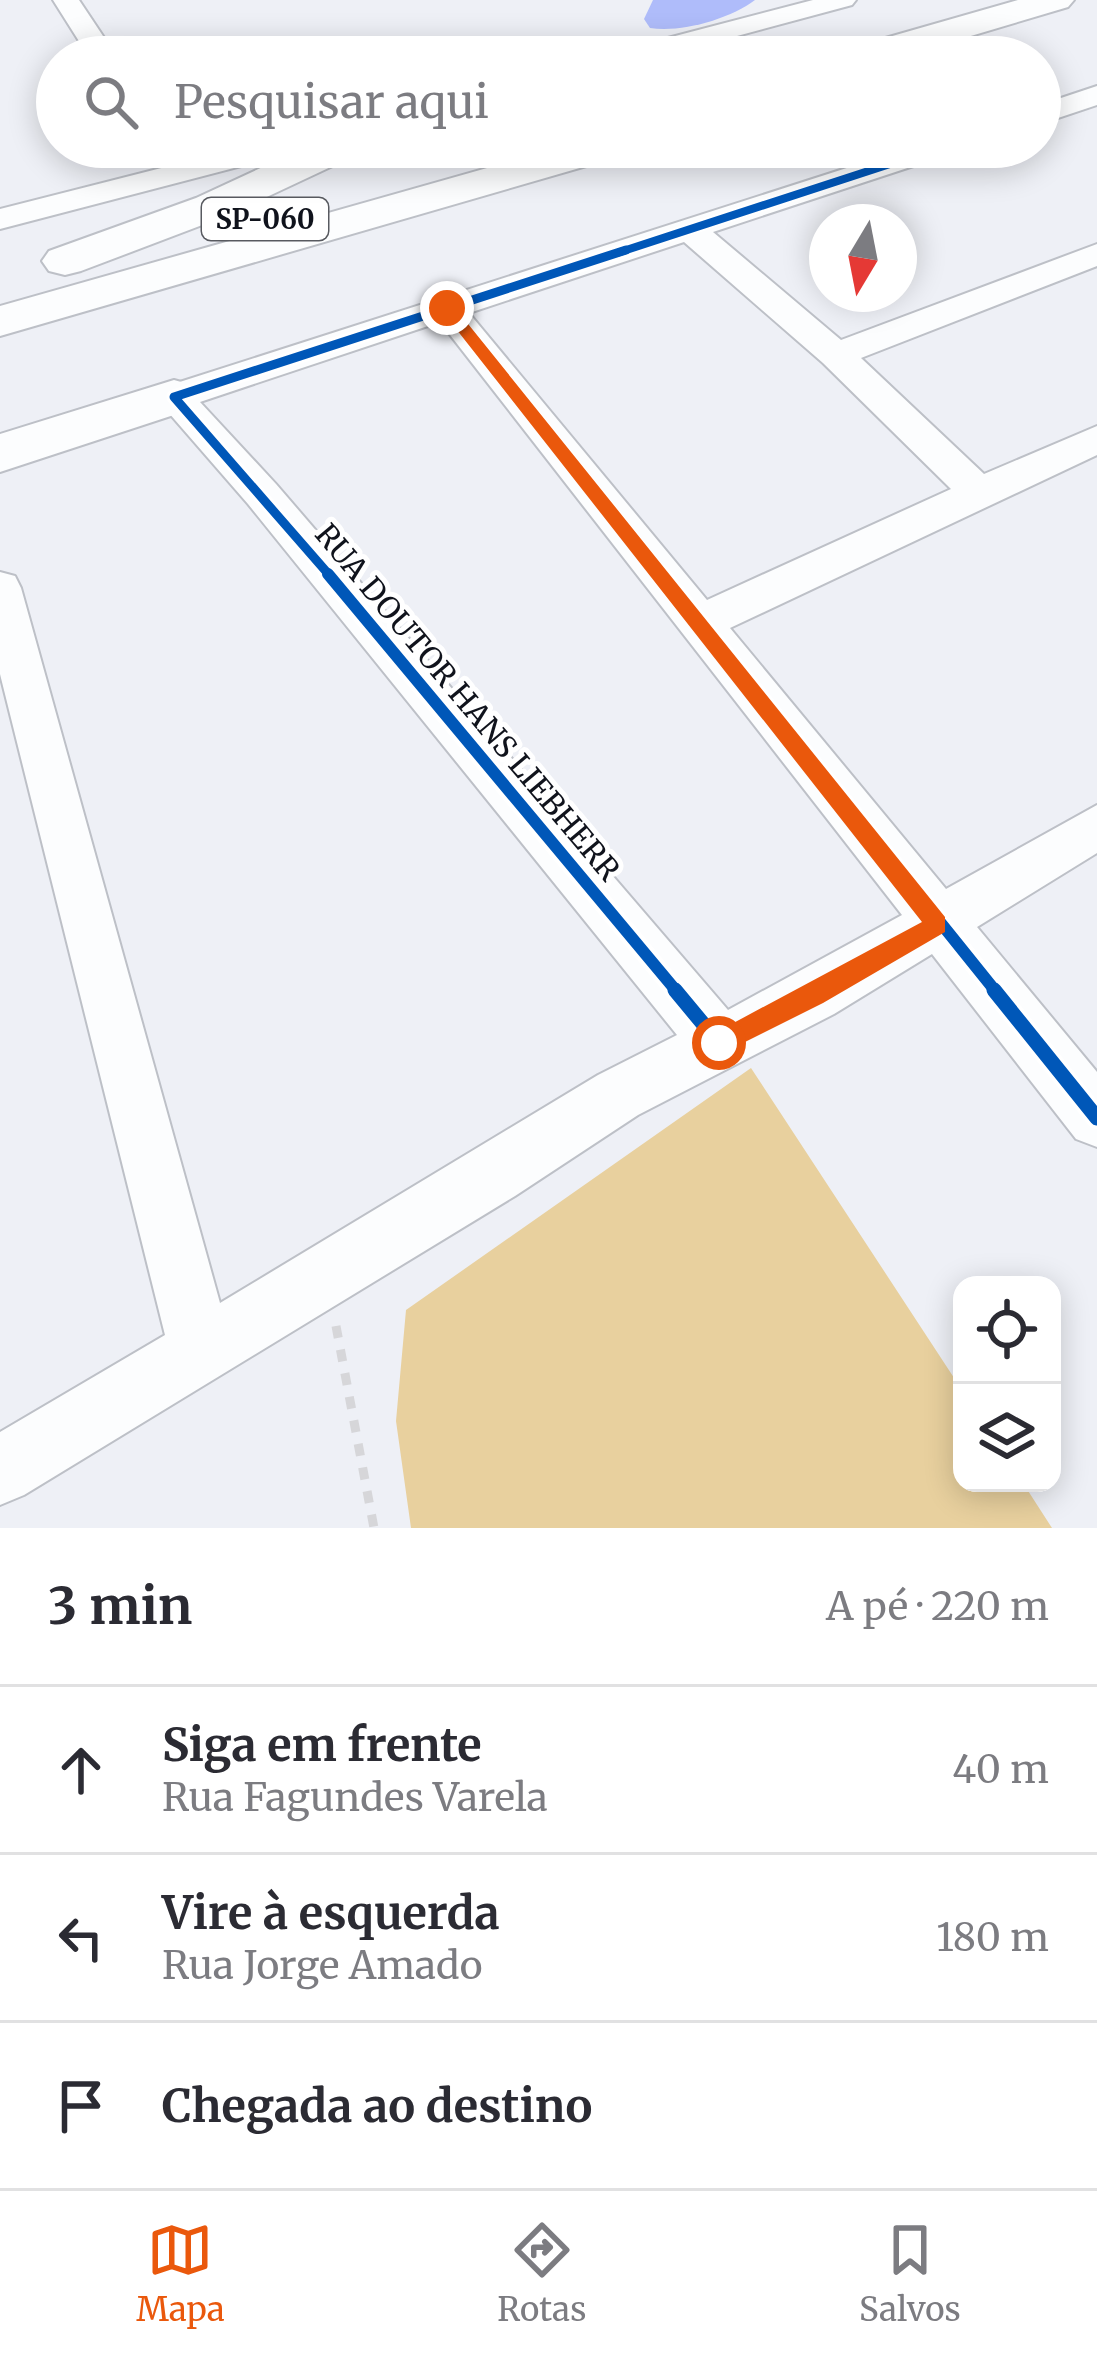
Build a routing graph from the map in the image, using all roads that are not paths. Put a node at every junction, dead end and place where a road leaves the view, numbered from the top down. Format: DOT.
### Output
graph roads {
  1 [pos="66,0"];
  2 [pos="843,0"];
  3 [pos="1056,0"];
  4 [pos="1089,18"];
  5 [pos="89,36"];
  6 [pos="707,36"];
  7 [pos="932,36"];
  8 [pos="1011,36"];
  9 [pos="1025,36"];
  10 [pos="1094,100"];
  11 [pos="1061,109"];
  12 [pos="142,168"];
  13 [pos="294,168"];
  14 [pos="451,168"];
  15 [pos="533,168"];
  16 [pos="877,168"];
  17 [pos="0,219"];
  18 [pos="689,229"];
  19 [pos="1097,254"];
  20 [pos="0,288"];
  21 [pos="447,308"];
  22 [pos="0,321"];
  23 [pos="836,355"];
  24 [pos="173,398"];
  25 [pos="1097,439"];
  26 [pos="0,453"];
  27 [pos="978,492"];
  28 [pos="0,588"];
  29 [pos="698,623"];
  30 [pos="20,746"];
  31 [pos="1097,827"];
  32 [pos="937,925"];
  33 [pos="719,1043"];
  34 [pos="1097,1118"];
  35 [pos="201,1351"];
  36 [pos="0,1471"];
  1 -- 5 [label="street"];
  2 -- 6 [label="street"];
  3 -- 7 [label="highway"];
  4 -- 8 [label="highway"];
  4 -- 9 [label="highway"];
  10 -- 11 [label="street"];
  12 -- 17 [label="street"];
  13 -- 20 [label="highway"];
  14 -- 20 [label="highway, SP-060"];
  15 -- 22 [label="highway, SP-060"];
  16 -- 18 [label="street"];
  18 -- 21 [label="street"];
  18 -- 23 [label="street"];
  19 -- 23 [label="street"];
  21 -- 24 [label="street"];
  21 -- 29 [label="street"];
  23 -- 27 [label="street"];
  24 -- 26 [label="highway"];
  24 -- 33 [label="street, RUA DOUTOR HANS LIEBHERR"];
  25 -- 27 [label="street"];
  27 -- 29 [label="street"];
  28 -- 30 [label="street"];
  29 -- 32 [label="street"];
  30 -- 35 [label="street"];
  31 -- 32 [label="street"];
  32 -- 33 [label="street"];
  32 -- 34 [label="street"];
  33 -- 35 [label="street"];
  35 -- 36 [label="street"];
}
